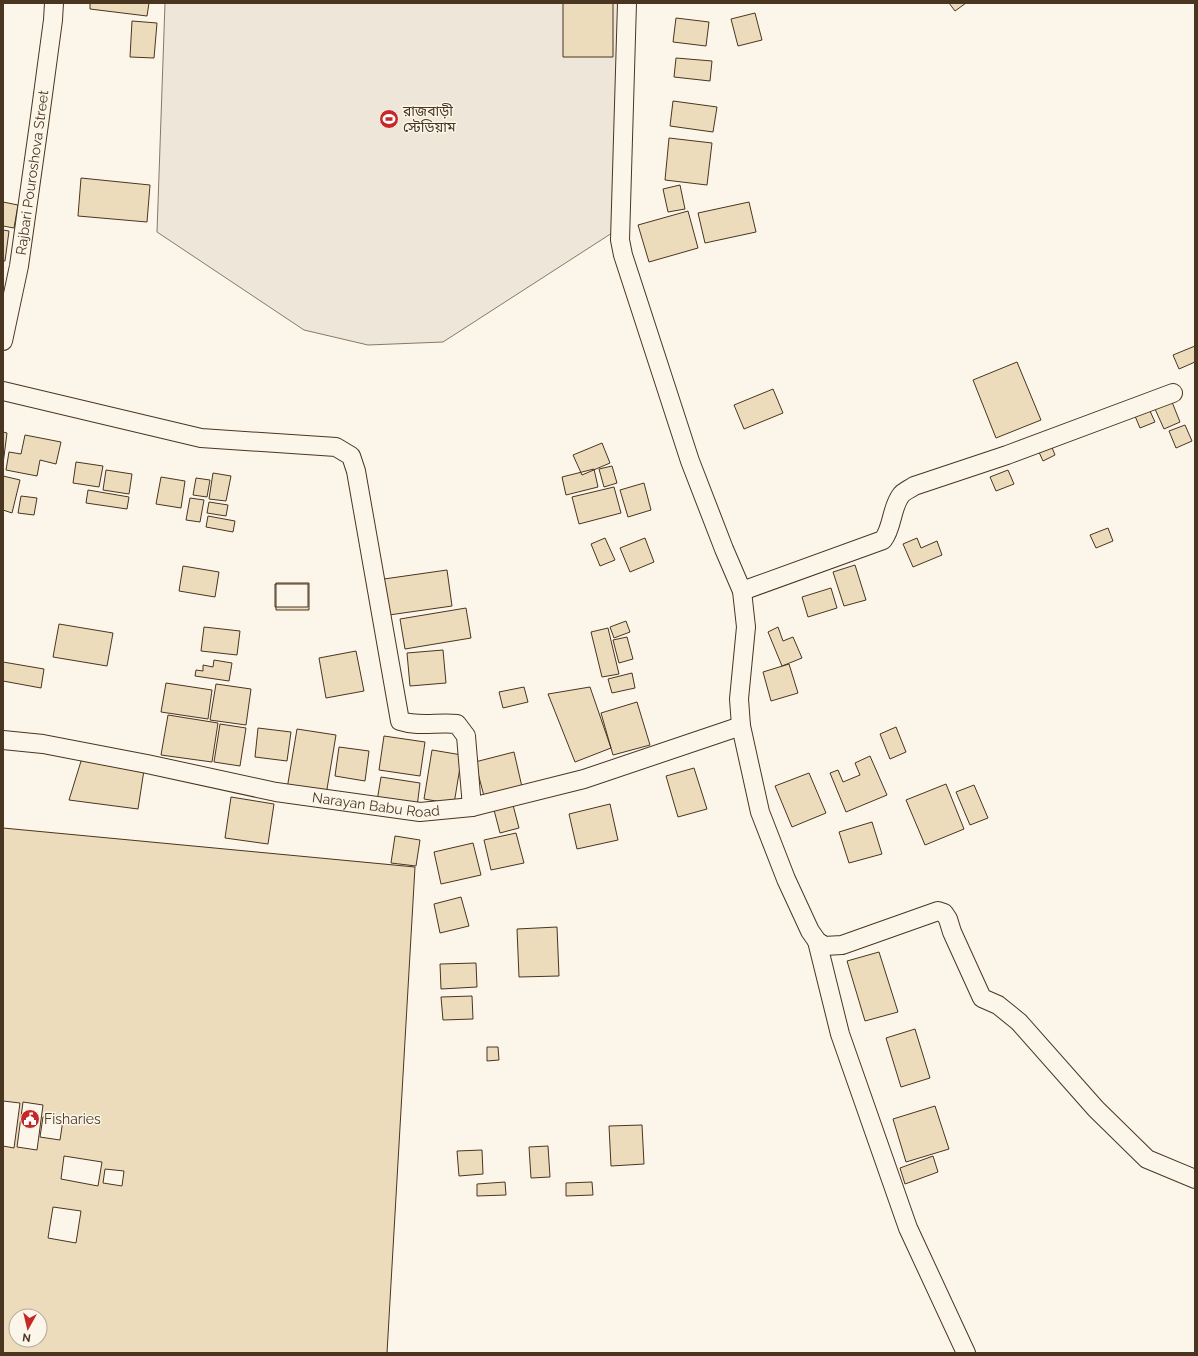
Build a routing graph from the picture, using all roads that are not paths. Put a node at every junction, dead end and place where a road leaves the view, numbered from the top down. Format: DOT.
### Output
graph roads {
  1 [pos="54,3"];
  2 [pos="627,3"];
  3 [pos="3,341"];
  4 [pos="3,391"];
  5 [pos="1174,392"];
  6 [pos="742,591"];
  7 [pos="741,726"];
  8 [pos="3,740"];
  9 [pos="472,807"];
  10 [pos="817,941"];
  11 [pos="1195,1179"];
  12 [pos="966,1353"];
  1 -- 3 [label="street, Rajbari Pouroshova Street"];
  2 -- 6 [label="street"];
  4 -- 9 [label="street"];
  5 -- 6 [label="street"];
  6 -- 7 [label="street"];
  7 -- 9 [label="street, Narayan Babu Road"];
  7 -- 10 [label="street"];
  8 -- 9 [label="street, Narayan Babu Road"];
  10 -- 11 [label="street"];
  10 -- 12 [label="street"];
}
